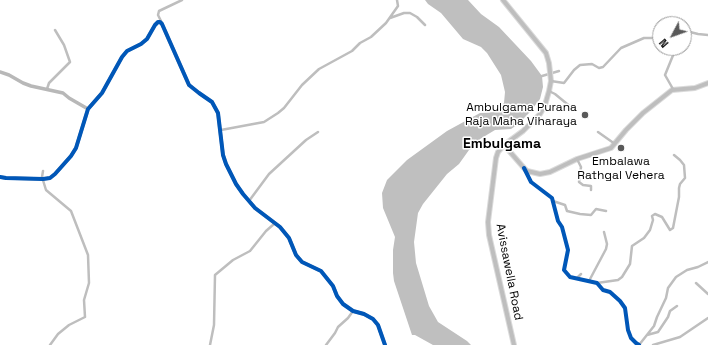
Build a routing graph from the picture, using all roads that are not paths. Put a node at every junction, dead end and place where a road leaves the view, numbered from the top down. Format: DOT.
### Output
graph roads {
  1 [pos="182,0"];
  2 [pos="397,0"];
  3 [pos="503,0"];
  4 [pos="389,18"];
  5 [pos="162,24"];
  6 [pos="425,25"];
  7 [pos="55,30"];
  8 [pos="692,32"];
  9 [pos="708,35"];
  10 [pos="652,38"];
  11 [pos="673,56"];
  12 [pos="0,72"];
  13 [pos="550,79"];
  14 [pos="708,82"];
  15 [pos="47,89"];
  16 [pos="674,89"];
  17 [pos="549,91"];
  18 [pos="572,108"];
  19 [pos="88,109"];
  20 [pos="221,130"];
  21 [pos="318,132"];
  22 [pos="598,132"];
  23 [pos="615,144"];
  24 [pos="504,145"];
  25 [pos="674,155"];
  26 [pos="577,158"];
  27 [pos="524,168"];
  28 [pos="43,171"];
  29 [pos="0,177"];
  30 [pos="43,179"];
  31 [pos="591,190"];
  32 [pos="249,201"];
  33 [pos="553,201"];
  34 [pos="606,211"];
  35 [pos="274,224"];
  36 [pos="604,232"];
  37 [pos="708,262"];
  38 [pos="581,274"];
  39 [pos="577,278"];
  40 [pos="589,281"];
  41 [pos="597,283"];
  42 [pos="696,283"];
  43 [pos="708,294"];
  44 [pos="678,306"];
  45 [pos="353,311"];
  46 [pos="708,318"];
  47 [pos="646,335"];
  48 [pos="50,345"];
  49 [pos="210,345"];
  50 [pos="326,345"];
  51 [pos="385,345"];
  52 [pos="514,345"];
  53 [pos="639,345"];
  54 [pos="653,345"];
  1 -- 5 [label="street"];
  2 -- 4 [label="street"];
  3 -- 13 [label="main road, Avissawella Road"];
  4 -- 6 [label="street"];
  4 -- 20 [label="street"];
  5 -- 19 [label="street"];
  5 -- 20 [label="street"];
  7 -- 15 [label="street"];
  8 -- 9 [label="street"];
  10 -- 13 [label="street"];
  11 -- 16 [label="street"];
  12 -- 15 [label="street"];
  13 -- 17 [label="main road, Avissawella Road"];
  14 -- 16 [label="main road"];
  15 -- 19 [label="street"];
  16 -- 23 [label="main road"];
  17 -- 18 [label="street"];
  17 -- 24 [label="main road, Avissawella Road"];
  19 -- 30 [label="street"];
  20 -- 32 [label="street"];
  21 -- 32 [label="street"];
  22 -- 23 [label="street"];
  23 -- 26 [label="main road"];
  24 -- 27 [label="main road"];
  24 -- 52 [label="main road, Avissawella Road"];
  25 -- 41 [label="street"];
  26 -- 27 [label="main road"];
  26 -- 31 [label="street"];
  27 -- 33 [label="street"];
  28 -- 30 [label="street"];
  29 -- 30 [label="street"];
  30 -- 48 [label="street"];
  32 -- 35 [label="street"];
  33 -- 34 [label="street"];
  33 -- 39 [label="street"];
  35 -- 45 [label="street"];
  35 -- 49 [label="street"];
  36 -- 40 [label="street"];
  37 -- 47 [label="street"];
  38 -- 39 [label="street"];
  39 -- 40 [label="street"];
  40 -- 41 [label="street"];
  41 -- 53 [label="street"];
  42 -- 43 [label="street"];
  44 -- 47 [label="street"];
  45 -- 50 [label="street"];
  45 -- 51 [label="street"];
  46 -- 54 [label="street"];
  47 -- 53 [label="street"];
}
